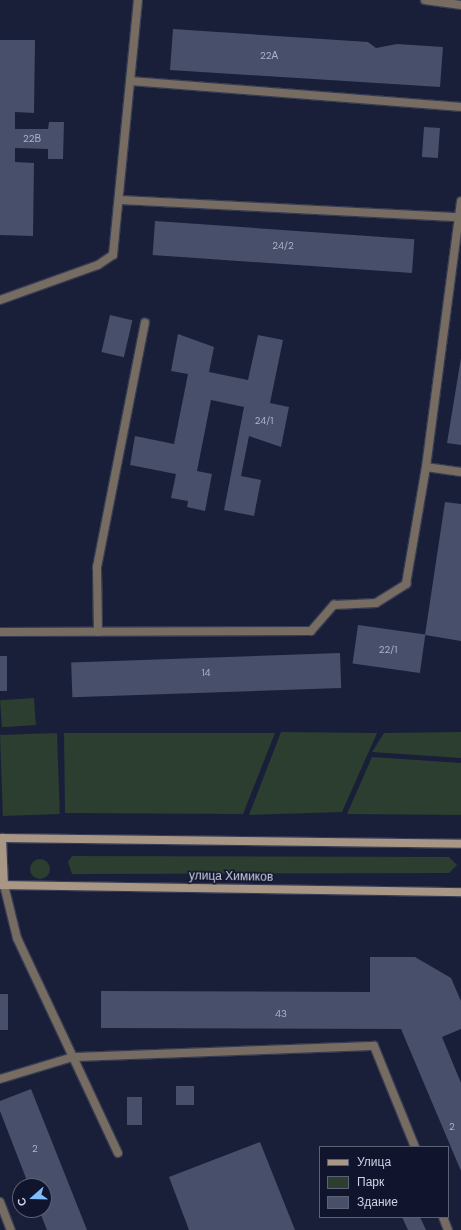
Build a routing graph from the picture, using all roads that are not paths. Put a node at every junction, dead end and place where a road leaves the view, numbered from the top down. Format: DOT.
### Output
graph roads {
  1 [pos="138,0"];
  2 [pos="425,0"];
  3 [pos="461,5"];
  4 [pos="131,81"];
  5 [pos="461,107"];
  6 [pos="120,200"];
  7 [pos="461,201"];
  8 [pos="460,217"];
  9 [pos="0,300"];
  10 [pos="146,323"];
  11 [pos="426,466"];
  12 [pos="461,472"];
  13 [pos="0,632"];
  14 [pos="98,632"];
  15 [pos="1,838"];
  16 [pos="461,844"];
  17 [pos="2,886"];
  18 [pos="461,892"];
  19 [pos="73,1057"];
  20 [pos="0,1079"];
  21 [pos="415,1146"];
  22 [pos="118,1153"];
  23 [pos="0,1202"];
  24 [pos="443,1218"];
  25 [pos="11,1230"];
  26 [pos="448,1230"];
  1 -- 4 [label="street"];
  2 -- 3 [label="street"];
  4 -- 5 [label="street"];
  4 -- 6 [label="street"];
  6 -- 8 [label="street"];
  6 -- 9 [label="street"];
  7 -- 8 [label="street"];
  8 -- 11 [label="street"];
  10 -- 14 [label="street"];
  11 -- 12 [label="street"];
  11 -- 14 [label="street"];
  13 -- 14 [label="street"];
  15 -- 16 [label="main road"];
  15 -- 17 [label="main road"];
  17 -- 18 [label="main road, улица Химиков"];
  17 -- 19 [label="street"];
  19 -- 20 [label="street"];
  19 -- 21 [label="street"];
  19 -- 22 [label="street"];
  23 -- 25 [label="street"];
  24 -- 26 [label="street"];
}
